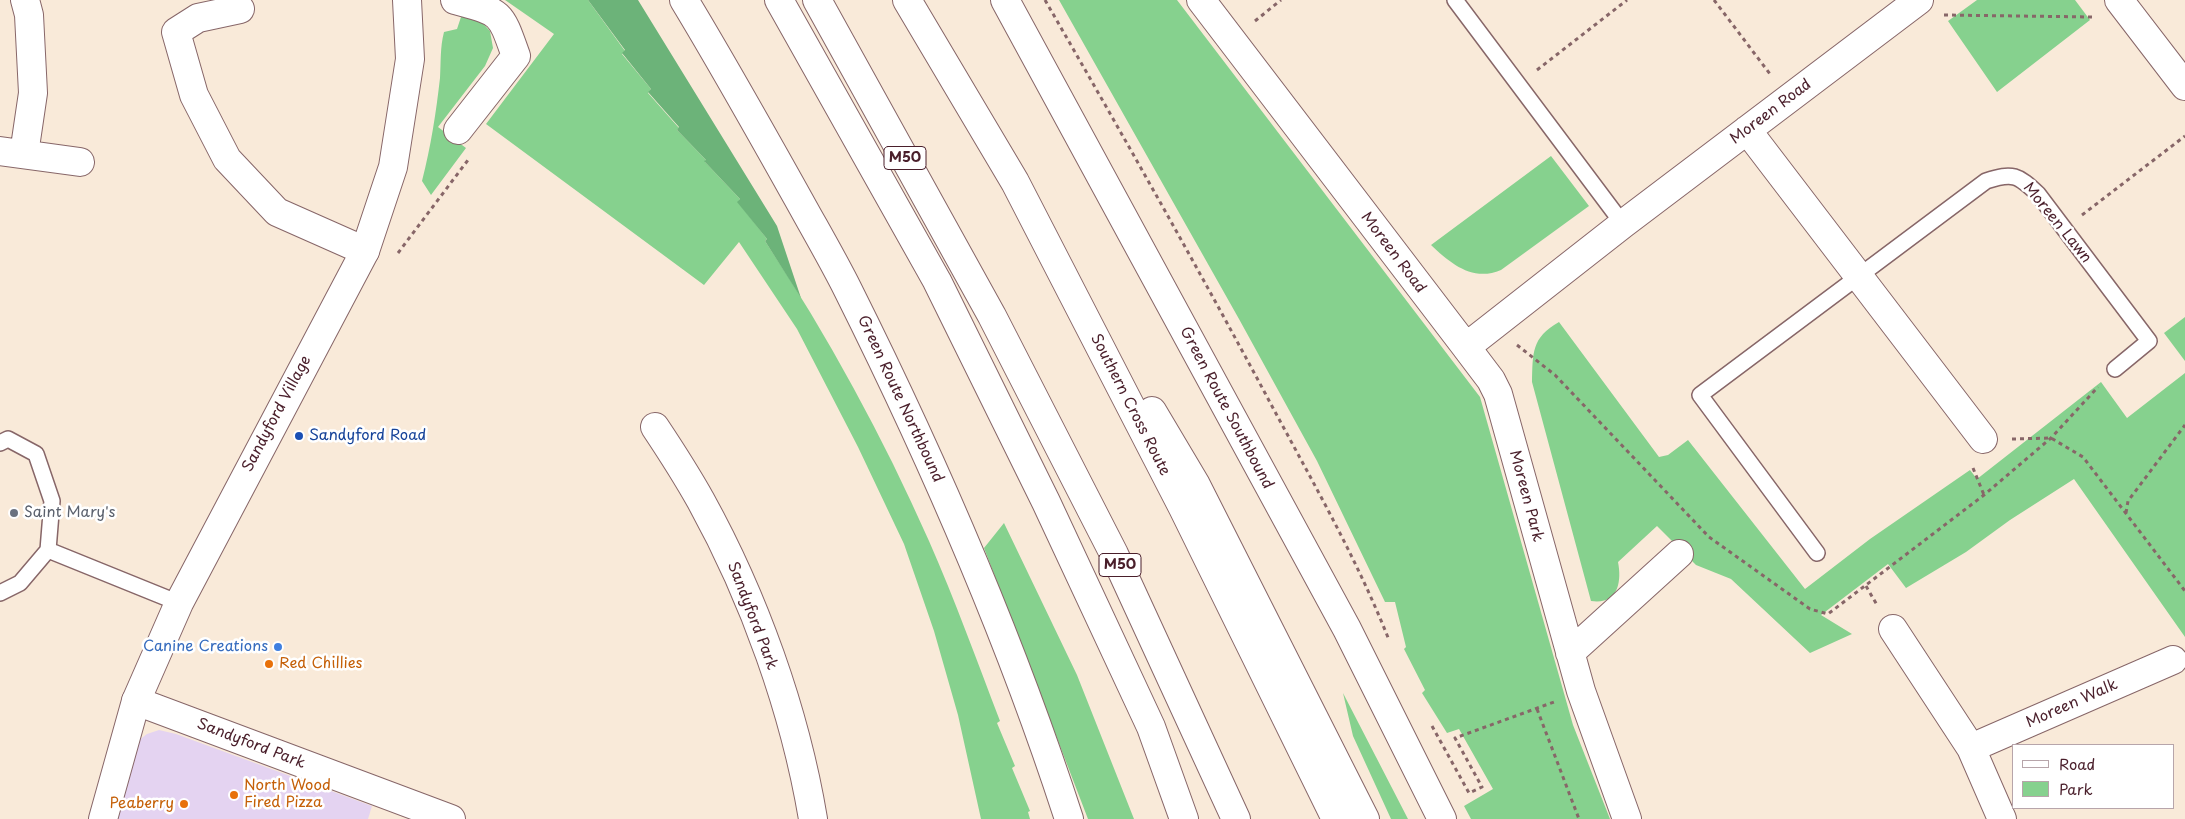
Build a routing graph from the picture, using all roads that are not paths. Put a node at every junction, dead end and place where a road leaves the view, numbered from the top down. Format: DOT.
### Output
graph roads {
  1 [pos="25,0"];
  2 [pos="407,0"];
  3 [pos="455,0"];
  4 [pos="684,0"];
  5 [pos="780,0"];
  6 [pos="817,0"];
  7 [pos="907,0"];
  8 [pos="1004,0"];
  9 [pos="1201,0"];
  10 [pos="1455,0"];
  11 [pos="1912,5"];
  12 [pos="240,8"];
  13 [pos="2126,9"];
  14 [pos="2185,86"];
  15 [pos="458,130"];
  16 [pos="1747,130"];
  17 [pos="12,153"];
  18 [pos="80,162"];
  19 [pos="1015,182"];
  20 [pos="1623,224"];
  21 [pos="365,251"];
  22 [pos="1858,276"];
  23 [pos="1466,347"];
  24 [pos="2115,369"];
  25 [pos="655,427"];
  26 [pos="1983,439"];
  27 [pos="0,443"];
  28 [pos="48,550"];
  29 [pos="1817,553"];
  30 [pos="1679,554"];
  31 [pos="0,593"];
  32 [pos="180,602"];
  33 [pos="1893,630"];
  34 [pos="1570,653"];
  35 [pos="2173,660"];
  36 [pos="136,701"];
  37 [pos="1971,748"];
  38 [pos="102,819"];
  39 [pos="451,819"];
  40 [pos="813,819"];
  41 [pos="1069,819"];
  42 [pos="1184,819"];
  43 [pos="1236,819"];
  44 [pos="1336,819"];
  45 [pos="1366,819"];
  46 [pos="1442,819"];
  47 [pos="1627,819"];
  48 [pos="2002,819"];
  1 -- 17 [label="main road"];
  2 -- 21 [label="main road, Sandyford Village"];
  3 -- 15 [label="main road"];
  4 -- 41 [label="main road, Green Route Northbound"];
  5 -- 42 [label="main road"];
  6 -- 43 [label="main road, M50"];
  7 -- 19 [label="main road, Southern Cross Route"];
  8 -- 46 [label="main road, Green Route Southbound"];
  9 -- 23 [label="main road, Moreen Road"];
  10 -- 20 [label="lane"];
  11 -- 16 [label="main road, Moreen Road"];
  12 -- 21 [label="main road"];
  13 -- 14 [label="main road"];
  16 -- 20 [label="main road, Moreen Road"];
  16 -- 22 [label="main road"];
  17 -- 18 [label="main road"];
  19 -- 44 [label="main road, Southern Cross Route"];
  19 -- 45 [label="main road"];
  20 -- 23 [label="main road, Moreen Road"];
  21 -- 32 [label="main road, Sandyford Village"];
  22 -- 24 [label="lane, Moreen Lawn"];
  22 -- 26 [label="main road"];
  22 -- 29 [label="lane, Moreen Lawn"];
  23 -- 34 [label="main road, Moreen Park"];
  25 -- 40 [label="main road, Sandyford Park"];
  27 -- 28 [label="lane"];
  28 -- 31 [label="lane"];
  28 -- 32 [label="lane"];
  30 -- 34 [label="main road"];
  32 -- 36 [label="main road, Sandyford Village"];
  33 -- 37 [label="main road"];
  34 -- 47 [label="main road, Moreen Park"];
  35 -- 37 [label="main road, Moreen Walk"];
  36 -- 38 [label="main road, Sandyford Village"];
  36 -- 39 [label="main road, Sandyford Park"];
  37 -- 48 [label="main road"];
}
